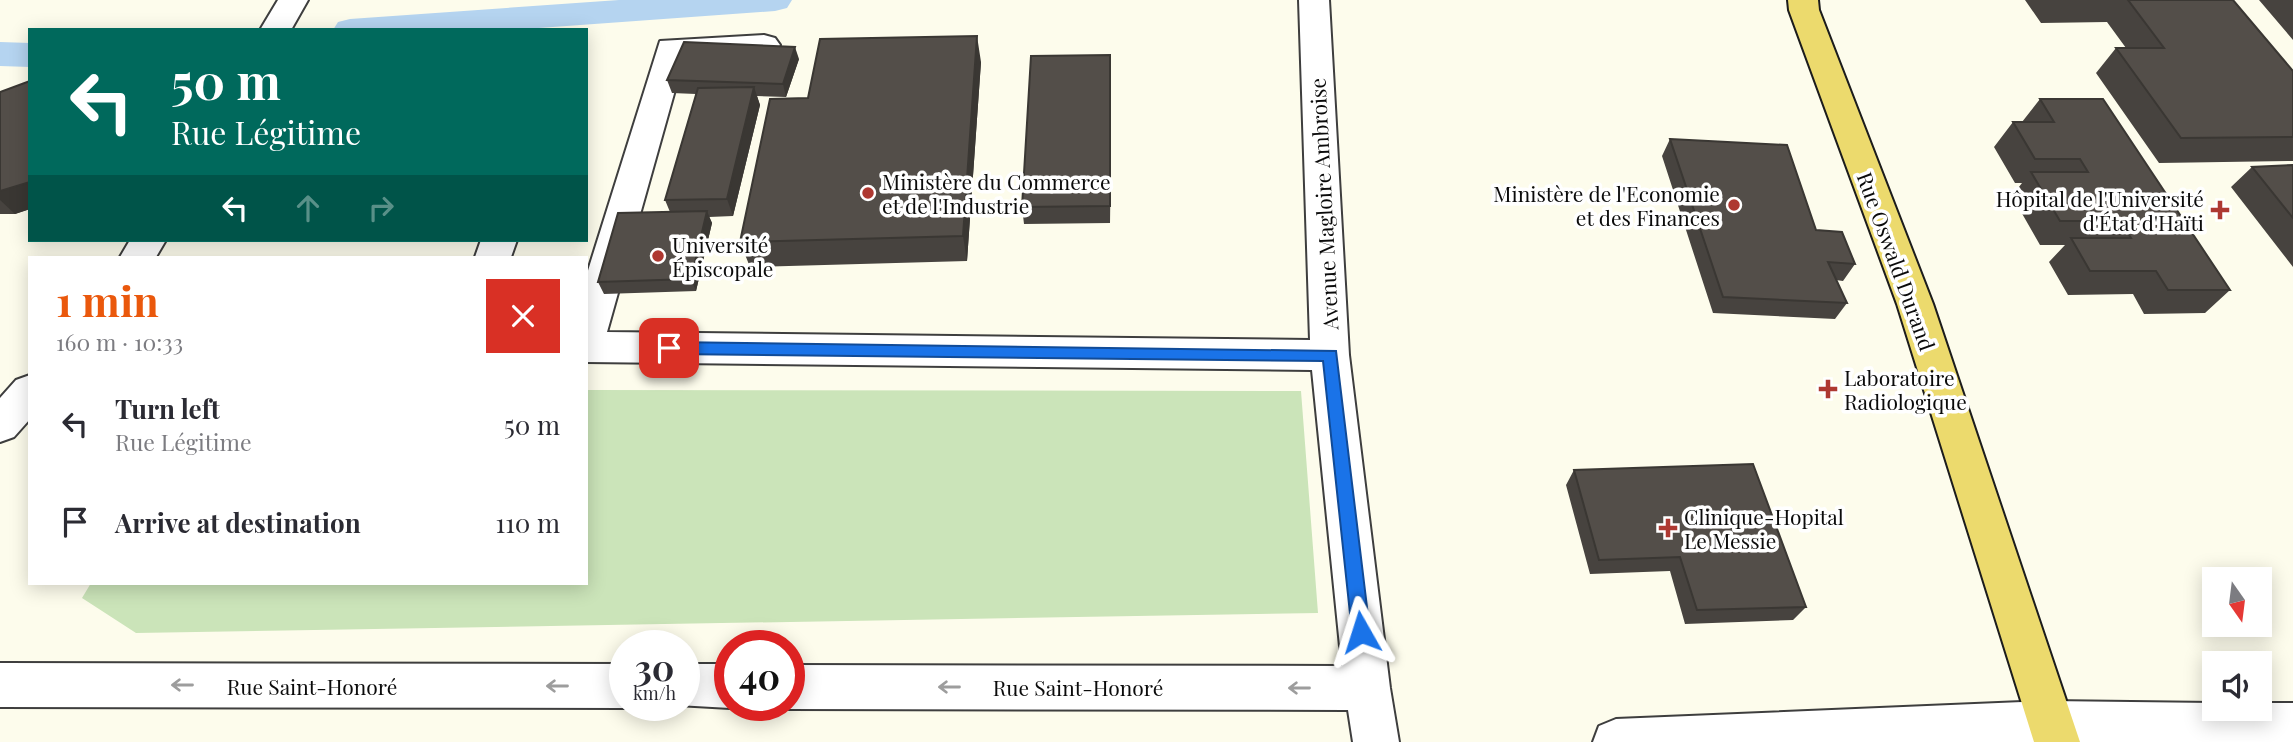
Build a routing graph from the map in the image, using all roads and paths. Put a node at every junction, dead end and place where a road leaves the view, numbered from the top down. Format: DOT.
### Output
graph roads {
  1 [pos="293,0"];
  2 [pos="1314,1"];
  3 [pos="1800,3"];
  4 [pos="276,28"];
  5 [pos="764,45"];
  6 [pos="588,333"];
  7 [pos="588,347"];
  8 [pos="1330,355"];
  9 [pos="28,393"];
  10 [pos="0,425"];
  11 [pos="0,685"];
  12 [pos="609,686"];
  13 [pos="805,687"];
  14 [pos="1367,688"];
  15 [pos="2293,726"];
  16 [pos="2053,733"];
  17 [pos="1376,742"];
  18 [pos="1616,742"];
  1 -- 4 [label="street"];
  2 -- 8 [label="street, Avenue Magloire Ambroise"];
  3 -- 16 [label="main road, Rue Oswald Durand"];
  5 -- 6 [label="street"];
  7 -- 8 [label="street"];
  8 -- 14 [label="street, Avenue Magloire Ambroise"];
  9 -- 10 [label="street"];
  12 -- 11 [label="street, Rue Saint-Honoré, one-way"];
  14 -- 13 [label="street, Rue Saint-Honoré, one-way"];
  14 -- 17 [label="street, Avenue Magloire Ambroise"];
  15 -- 16 [label="street"];
  16 -- 18 [label="street"];
}
